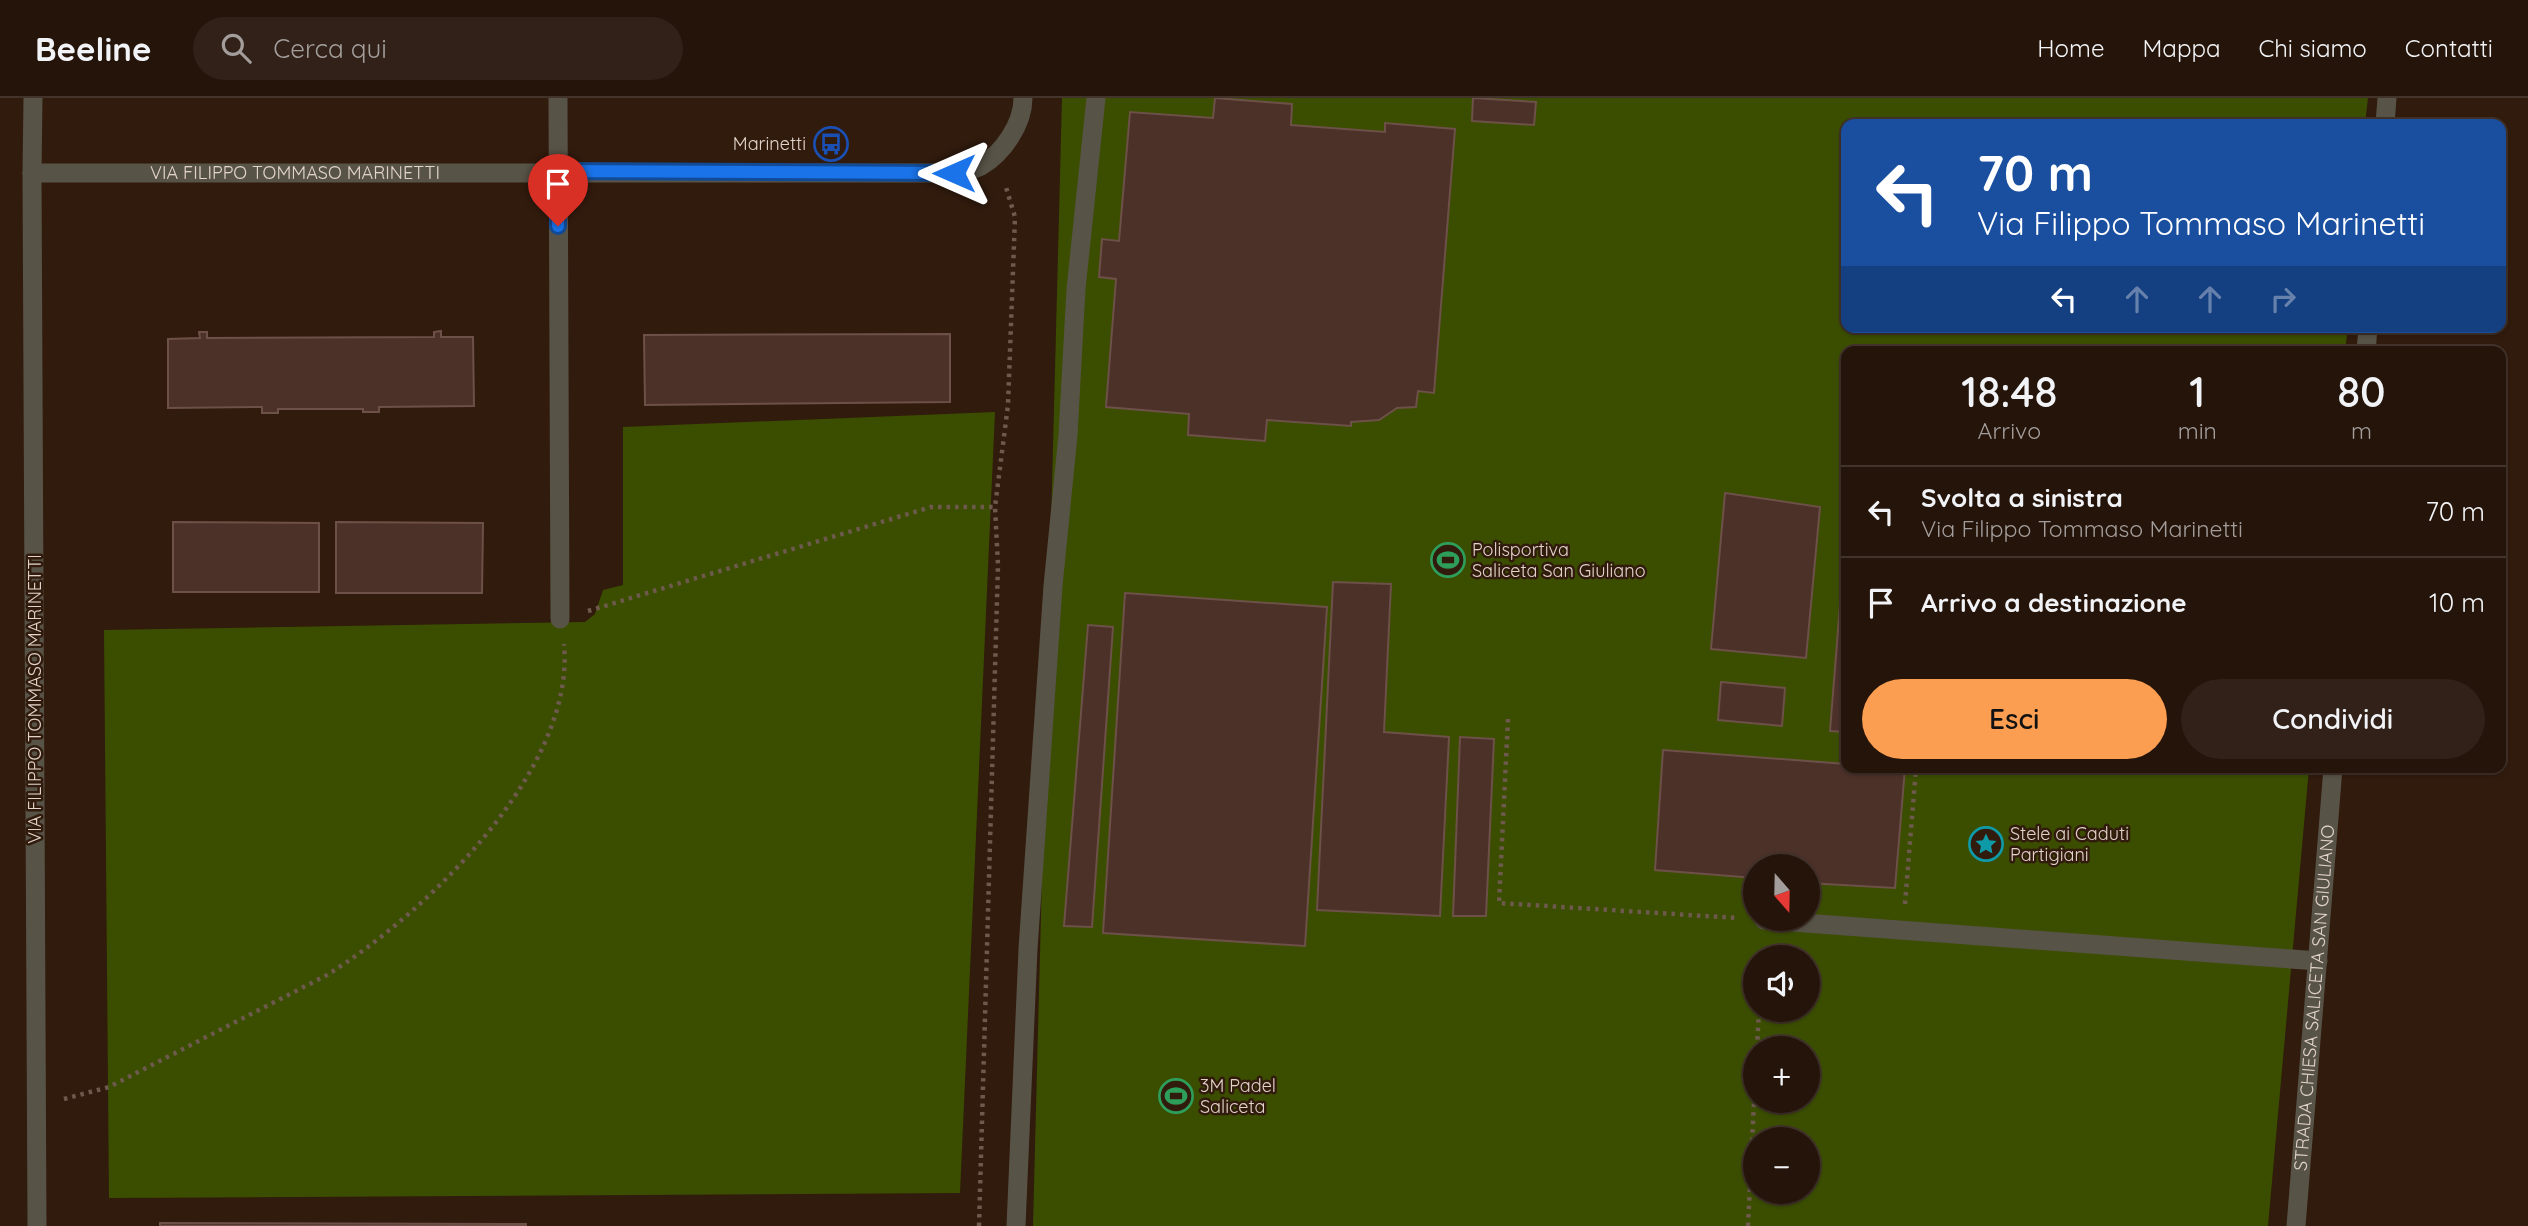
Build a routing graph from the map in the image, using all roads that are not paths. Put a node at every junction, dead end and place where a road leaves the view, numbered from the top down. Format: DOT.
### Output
graph roads {
  1 [pos="33,98"];
  2 [pos="558,98"];
  3 [pos="1023,98"];
  4 [pos="1096,98"];
  5 [pos="2387,98"];
  6 [pos="2385,119"];
  7 [pos="558,171"];
  8 [pos="32,173"];
  9 [pos="560,619"];
  10 [pos="2333,773"];
  11 [pos="1820,924"];
  12 [pos="2318,961"];
  13 [pos="37,1226"];
  14 [pos="1016,1226"];
  15 [pos="2297,1226"];
  1 -- 8 [label="street, VIA FILIPPO TOMMASO MARINETTI"];
  2 -- 7 [label="street"];
  3 -- 7 [label="street, VIA FILIPPO TOMMASO MARINETTI"];
  4 -- 14 [label="street"];
  5 -- 6 [label="street"];
  7 -- 8 [label="street, VIA FILIPPO TOMMASO MARINETTI"];
  7 -- 9 [label="street"];
  8 -- 13 [label="street, VIA FILIPPO TOMMASO MARINETTI"];
  10 -- 12 [label="street, STRADA CHIESA SALICETA SAN GIULIANO"];
  11 -- 12 [label="street"];
  12 -- 15 [label="street, STRADA CHIESA SALICETA SAN GIULIANO"];
}
